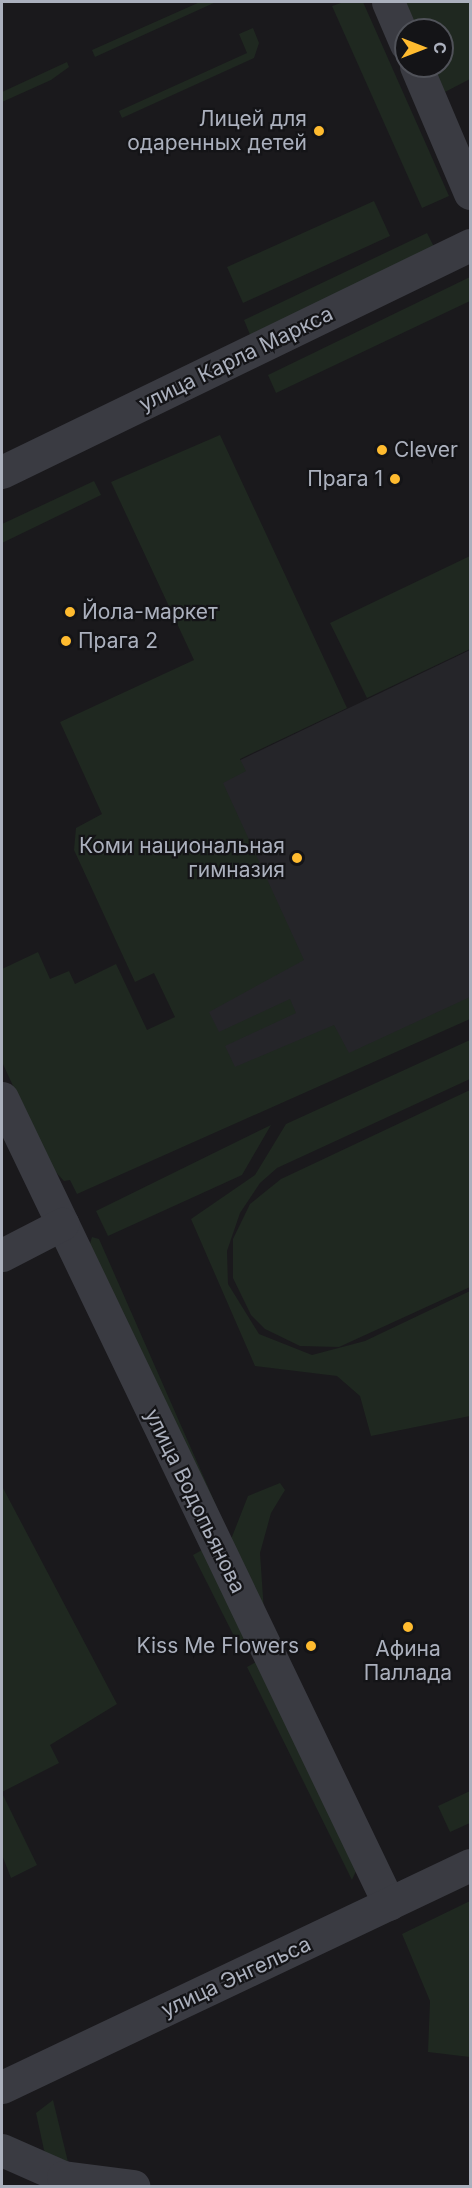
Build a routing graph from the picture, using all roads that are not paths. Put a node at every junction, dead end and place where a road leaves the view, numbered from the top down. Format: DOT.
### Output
graph roads {
  1 [pos="388,2"];
  2 [pos="395,18"];
  3 [pos="421,78"];
  4 [pos="471,193"];
  5 [pos="471,245"];
  6 [pos="2,472"];
  7 [pos="2,1098"];
  8 [pos="62,1224"];
  9 [pos="2,1255"];
  10 [pos="471,1865"];
  11 [pos="389,1904"];
  12 [pos="2,2087"];
  13 [pos="2,2150"];
  14 [pos="134,2187"];
  1 -- 2 [label="street"];
  3 -- 4 [label="street"];
  5 -- 6 [label="street, улица Карла Маркса"];
  7 -- 8 [label="street, улица Водопьянова"];
  8 -- 9 [label="street"];
  8 -- 11 [label="street, улица Водопьянова"];
  10 -- 11 [label="street, улица Энгельса"];
  11 -- 12 [label="street, улица Энгельса"];
  13 -- 14 [label="street"];
}
